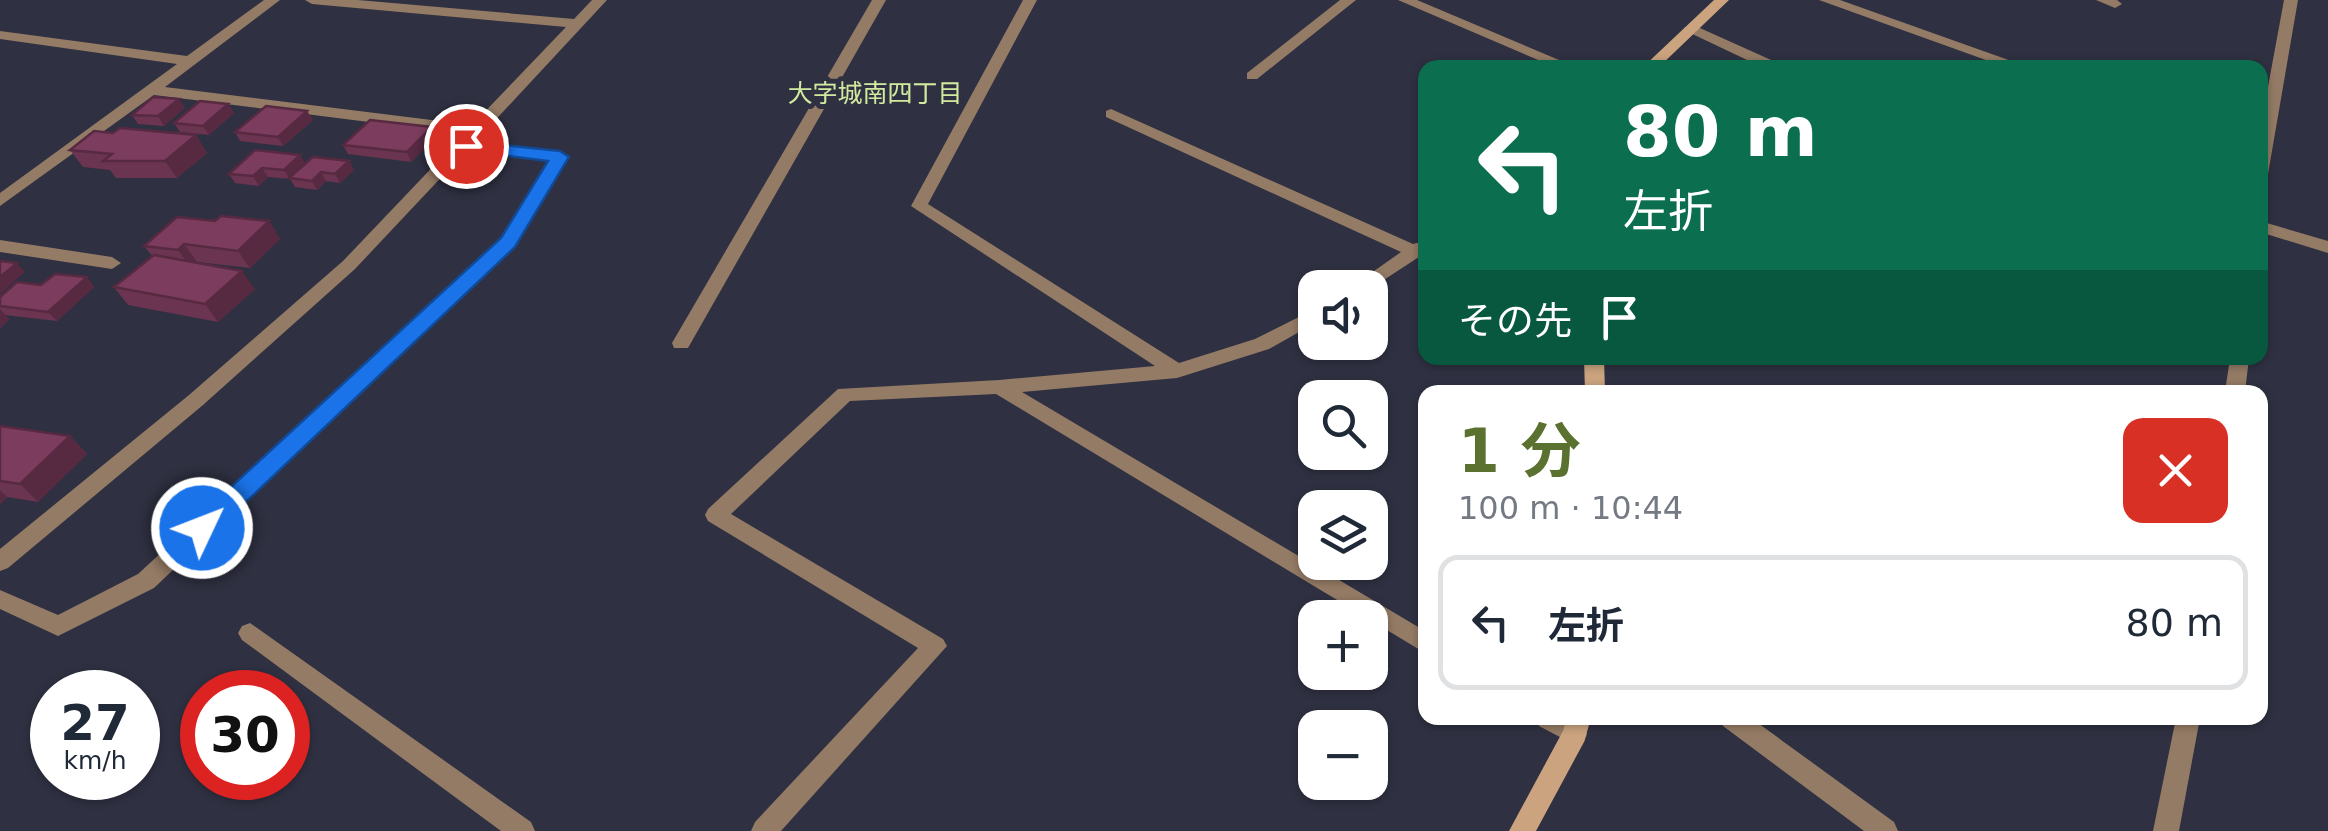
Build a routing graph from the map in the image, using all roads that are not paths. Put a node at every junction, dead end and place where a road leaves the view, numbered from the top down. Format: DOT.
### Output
graph roads {
  1 [pos="273,0"];
  2 [pos="312,0"];
  3 [pos="600,0"];
  4 [pos="879,0"];
  5 [pos="1030,0"];
  6 [pos="1349,0"];
  7 [pos="1405,0"];
  8 [pos="1826,0"];
  9 [pos="2292,0"];
  10 [pos="1716,1"];
  11 [pos="578,24"];
  12 [pos="1691,28"];
  13 [pos="0,35"];
  14 [pos="1551,60"];
  15 [pos="1657,60"];
  16 [pos="1761,60"];
  17 [pos="2001,60"];
  18 [pos="190,61"];
  19 [pos="1252,76"];
  20 [pos="152,90"];
  21 [pos="1112,114"];
  22 [pos="2268,130"];
  23 [pos="473,138"];
  24 [pos="0,201"];
  25 [pos="2268,228"];
  26 [pos="0,246"];
  27 [pos="1418,247"];
  28 [pos="2328,247"];
  29 [pos="1418,249"];
  30 [pos="112,263"];
  31 [pos="1386,270"];
  32 [pos="1298,324"];
  33 [pos="680,344"];
  34 [pos="1176,371"];
  35 [pos="999,387"];
  36 [pos="0,562"];
  37 [pos="0,599"];
  38 [pos="250,634"];
  39 [pos="1418,640"];
  40 [pos="1741,725"];
  41 [pos="2187,725"];
  42 [pos="1577,726"];
  43 [pos="522,831"];
  44 [pos="764,831"];
  45 [pos="1522,831"];
  46 [pos="1885,831"];
  47 [pos="2166,831"];
  1 -- 18 [label="street"];
  2 -- 11 [label="street"];
  3 -- 11 [label="street"];
  4 -- 33 [label="street"];
  5 -- 34 [label="street"];
  6 -- 19 [label="street"];
  7 -- 14 [label="street"];
  8 -- 17 [label="street"];
  9 -- 22 [label="street"];
  10 -- 12 [label="street"];
  11 -- 23 [label="street"];
  12 -- 15 [label="street"];
  12 -- 16 [label="street"];
  13 -- 18 [label="street"];
  18 -- 20 [label="street"];
  20 -- 23 [label="street"];
  20 -- 24 [label="street"];
  21 -- 27 [label="street"];
  23 -- 36 [label="street"];
  23 -- 37 [label="street"];
  25 -- 28 [label="street"];
  26 -- 30 [label="street"];
  29 -- 31 [label="street"];
  32 -- 34 [label="street"];
  34 -- 35 [label="street"];
  35 -- 39 [label="street"];
  35 -- 44 [label="street"];
  38 -- 43 [label="street"];
  40 -- 46 [label="street"];
  41 -- 47 [label="street"];
  42 -- 45 [label="street"];
}
